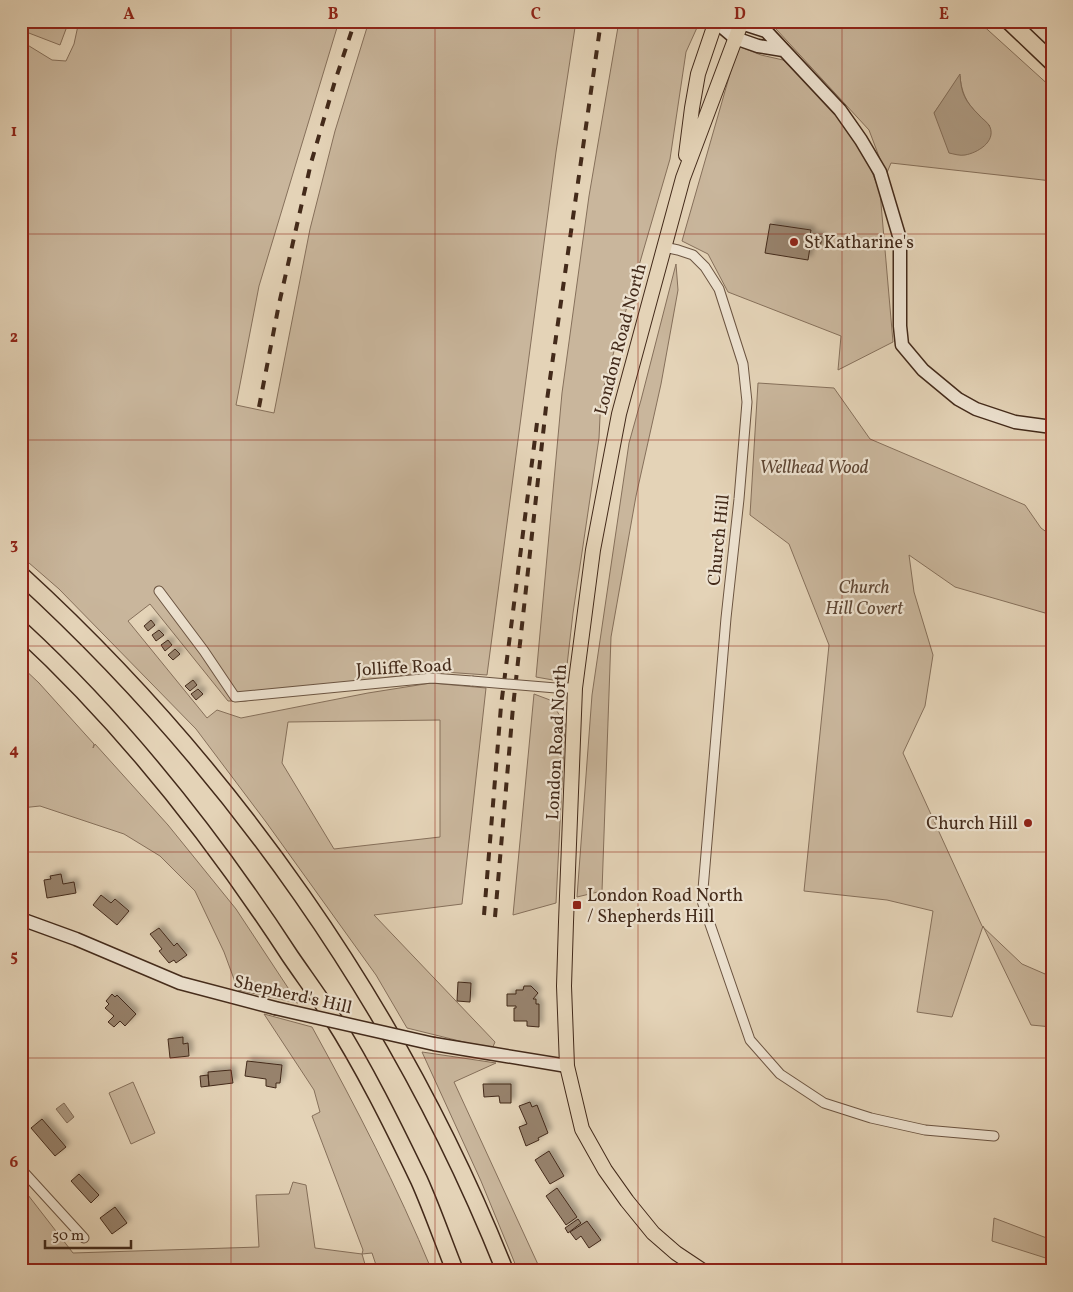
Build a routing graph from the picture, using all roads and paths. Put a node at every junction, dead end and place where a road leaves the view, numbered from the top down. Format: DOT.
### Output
graph roads {
  1 [pos="1009,21"];
  2 [pos="716,22"];
  3 [pos="742,22"];
  4 [pos="764,26"];
  5 [pos="735,38"];
  6 [pos="783,50"];
  7 [pos="1052,62"];
  8 [pos="683,178"];
  9 [pos="664,247"];
  10 [pos="1052,428"];
  11 [pos="21,575"];
  12 [pos="159,591"];
  13 [pos="21,630"];
  14 [pos="575,688"];
  15 [pos="21,919"];
  16 [pos="567,1066"];
  17 [pos="994,1136"];
  18 [pos="21,1170"];
  19 [pos="84,1238"];
  20 [pos="455,1271"];
  21 [pos="505,1271"];
  22 [pos="704,1271"];
  1 -- 7 [label="highway"];
  2 -- 3 [label="street"];
  2 -- 5 [label="street"];
  2 -- 8 [label="main road, London Road North"];
  3 -- 4 [label="street"];
  3 -- 5 [label="main road, London Road North"];
  4 -- 6 [label="street"];
  5 -- 6 [label="street"];
  5 -- 8 [label="main road, London Road North"];
  6 -- 10 [label="street"];
  8 -- 9 [label="main road, London Road North"];
  9 -- 14 [label="main road, London Road North"];
  9 -- 17 [label="street, Church Hill"];
  11 -- 21 [label="highway"];
  12 -- 14 [label="street, Jolliffe Road, bridge"];
  13 -- 20 [label="highway"];
  14 -- 16 [label="main road, London Road North"];
  15 -- 16 [label="street, Shepherd's Hill, bridge"];
  16 -- 22 [label="main road, London Road North"];
  18 -- 19 [label="street"];
}
